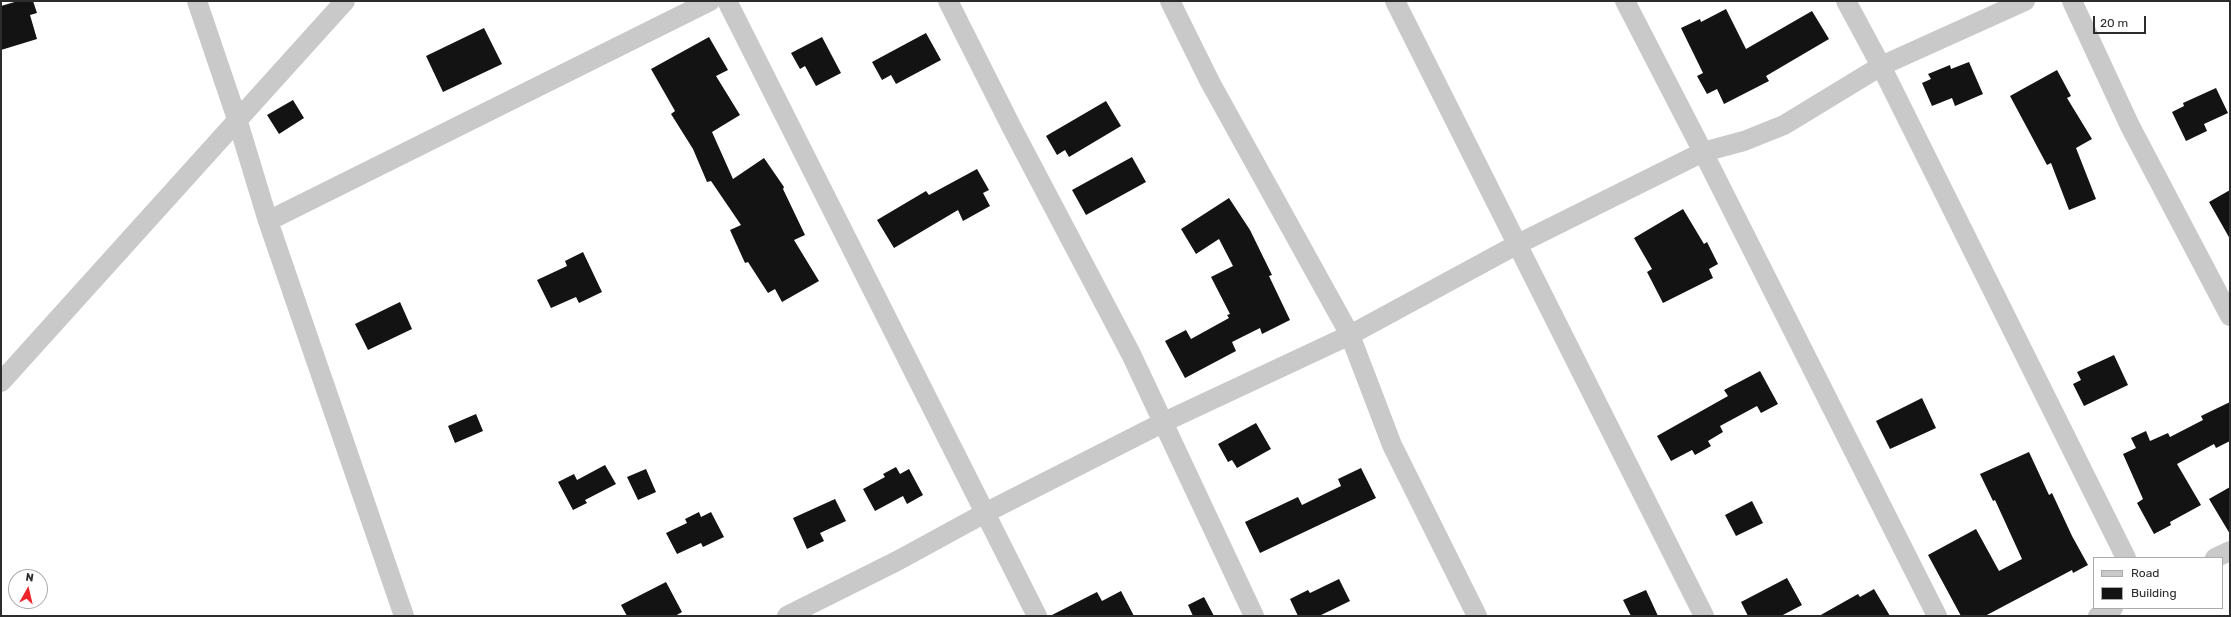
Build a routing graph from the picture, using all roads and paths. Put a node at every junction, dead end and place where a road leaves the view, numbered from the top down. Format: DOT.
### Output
graph roads {
  1 [pos="197,1"];
  2 [pos="345,1"];
  3 [pos="710,1"];
  4 [pos="727,1"];
  5 [pos="948,1"];
  6 [pos="1170,1"];
  7 [pos="1395,1"];
  8 [pos="1624,1"];
  9 [pos="1846,1"];
  10 [pos="2025,1"];
  11 [pos="2072,1"];
  12 [pos="1882,66"];
  13 [pos="237,119"];
  14 [pos="1703,152"];
  15 [pos="268,221"];
  16 [pos="1516,245"];
  17 [pos="2230,316"];
  18 [pos="1350,334"];
  19 [pos="1,382"];
  20 [pos="1162,423"];
  21 [pos="985,513"];
  22 [pos="2230,551"];
  23 [pos="2126,557"];
  24 [pos="2217,557"];
  25 [pos="2110,609"];
  26 [pos="404,616"];
  27 [pos="787,616"];
  28 [pos="1036,616"];
  29 [pos="1254,616"];
  30 [pos="1477,616"];
  31 [pos="1704,616"];
  32 [pos="1937,616"];
  33 [pos="2098,616"];
  1 -- 13 [label="street"];
  2 -- 13 [label="street"];
  3 -- 15 [label="street"];
  4 -- 21 [label="street"];
  5 -- 20 [label="street"];
  6 -- 18 [label="street"];
  7 -- 16 [label="street"];
  8 -- 14 [label="street"];
  9 -- 12 [label="street"];
  10 -- 12 [label="street"];
  11 -- 17 [label="street"];
  12 -- 14 [label="street"];
  12 -- 23 [label="street"];
  13 -- 15 [label="street"];
  13 -- 19 [label="street"];
  14 -- 16 [label="street"];
  14 -- 32 [label="street"];
  15 -- 26 [label="street"];
  16 -- 18 [label="street"];
  16 -- 31 [label="street"];
  18 -- 20 [label="street"];
  18 -- 30 [label="street"];
  20 -- 21 [label="street"];
  20 -- 29 [label="street"];
  21 -- 27 [label="street"];
  21 -- 28 [label="street"];
  22 -- 24 [label="street"];
  25 -- 33 [label="street"];
}
